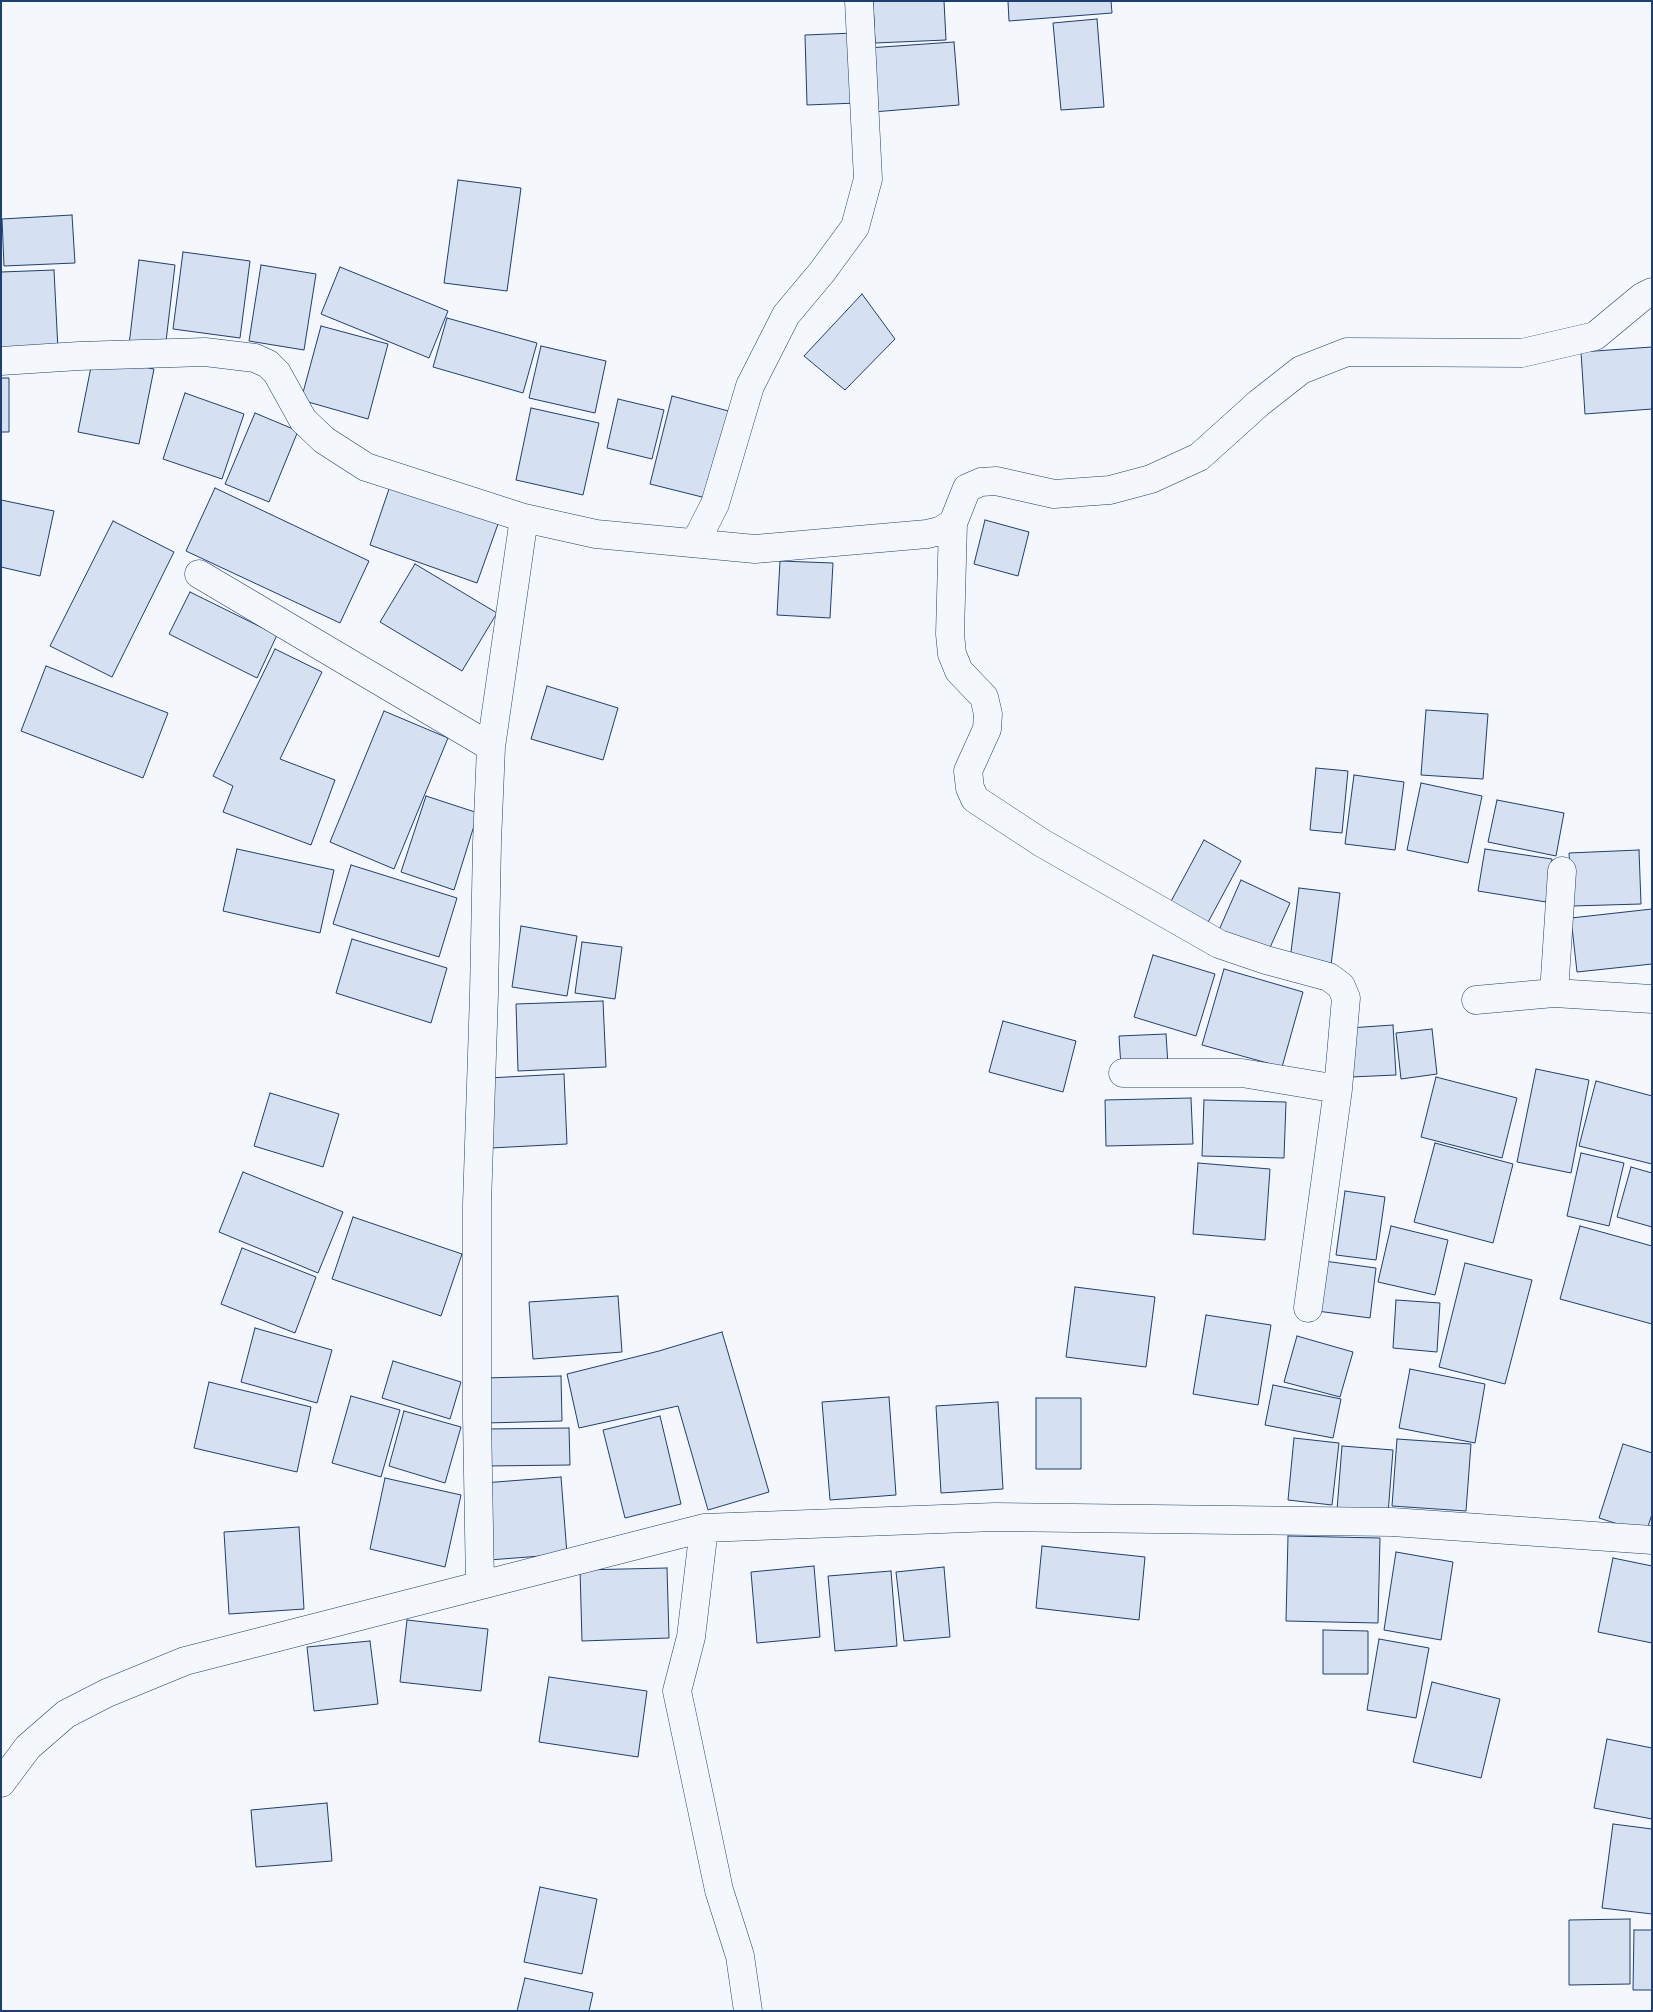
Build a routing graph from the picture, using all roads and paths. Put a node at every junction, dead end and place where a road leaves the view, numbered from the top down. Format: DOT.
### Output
graph roads {
  1 [pos="859,1"];
  2 [pos="1652,292"];
  3 [pos="1,361"];
  4 [pos="524,518"];
  5 [pos="953,523"];
  6 [pos="695,544"];
  7 [pos="199,574"];
  8 [pos="491,747"];
  9 [pos="1562,872"];
  10 [pos="1554,993"];
  11 [pos="1652,999"];
  12 [pos="1476,1000"];
  13 [pos="1123,1073"];
  14 [pos="1338,1089"];
  15 [pos="1308,1308"];
  16 [pos="704,1528"];
  17 [pos="1652,1540"];
  18 [pos="480,1585"];
  19 [pos="1,1783"];
  20 [pos="748,2011"];
  1 -- 6 [label="street"];
  2 -- 5 [label="street"];
  3 -- 4 [label="street"];
  4 -- 6 [label="street"];
  4 -- 8 [label="street"];
  5 -- 6 [label="street"];
  5 -- 14 [label="street"];
  7 -- 8 [label="street"];
  8 -- 18 [label="street"];
  9 -- 10 [label="street"];
  10 -- 11 [label="street"];
  10 -- 12 [label="street"];
  13 -- 14 [label="street"];
  14 -- 15 [label="street"];
  16 -- 17 [label="street"];
  16 -- 18 [label="street"];
  16 -- 20 [label="street"];
  18 -- 19 [label="street"];
}
